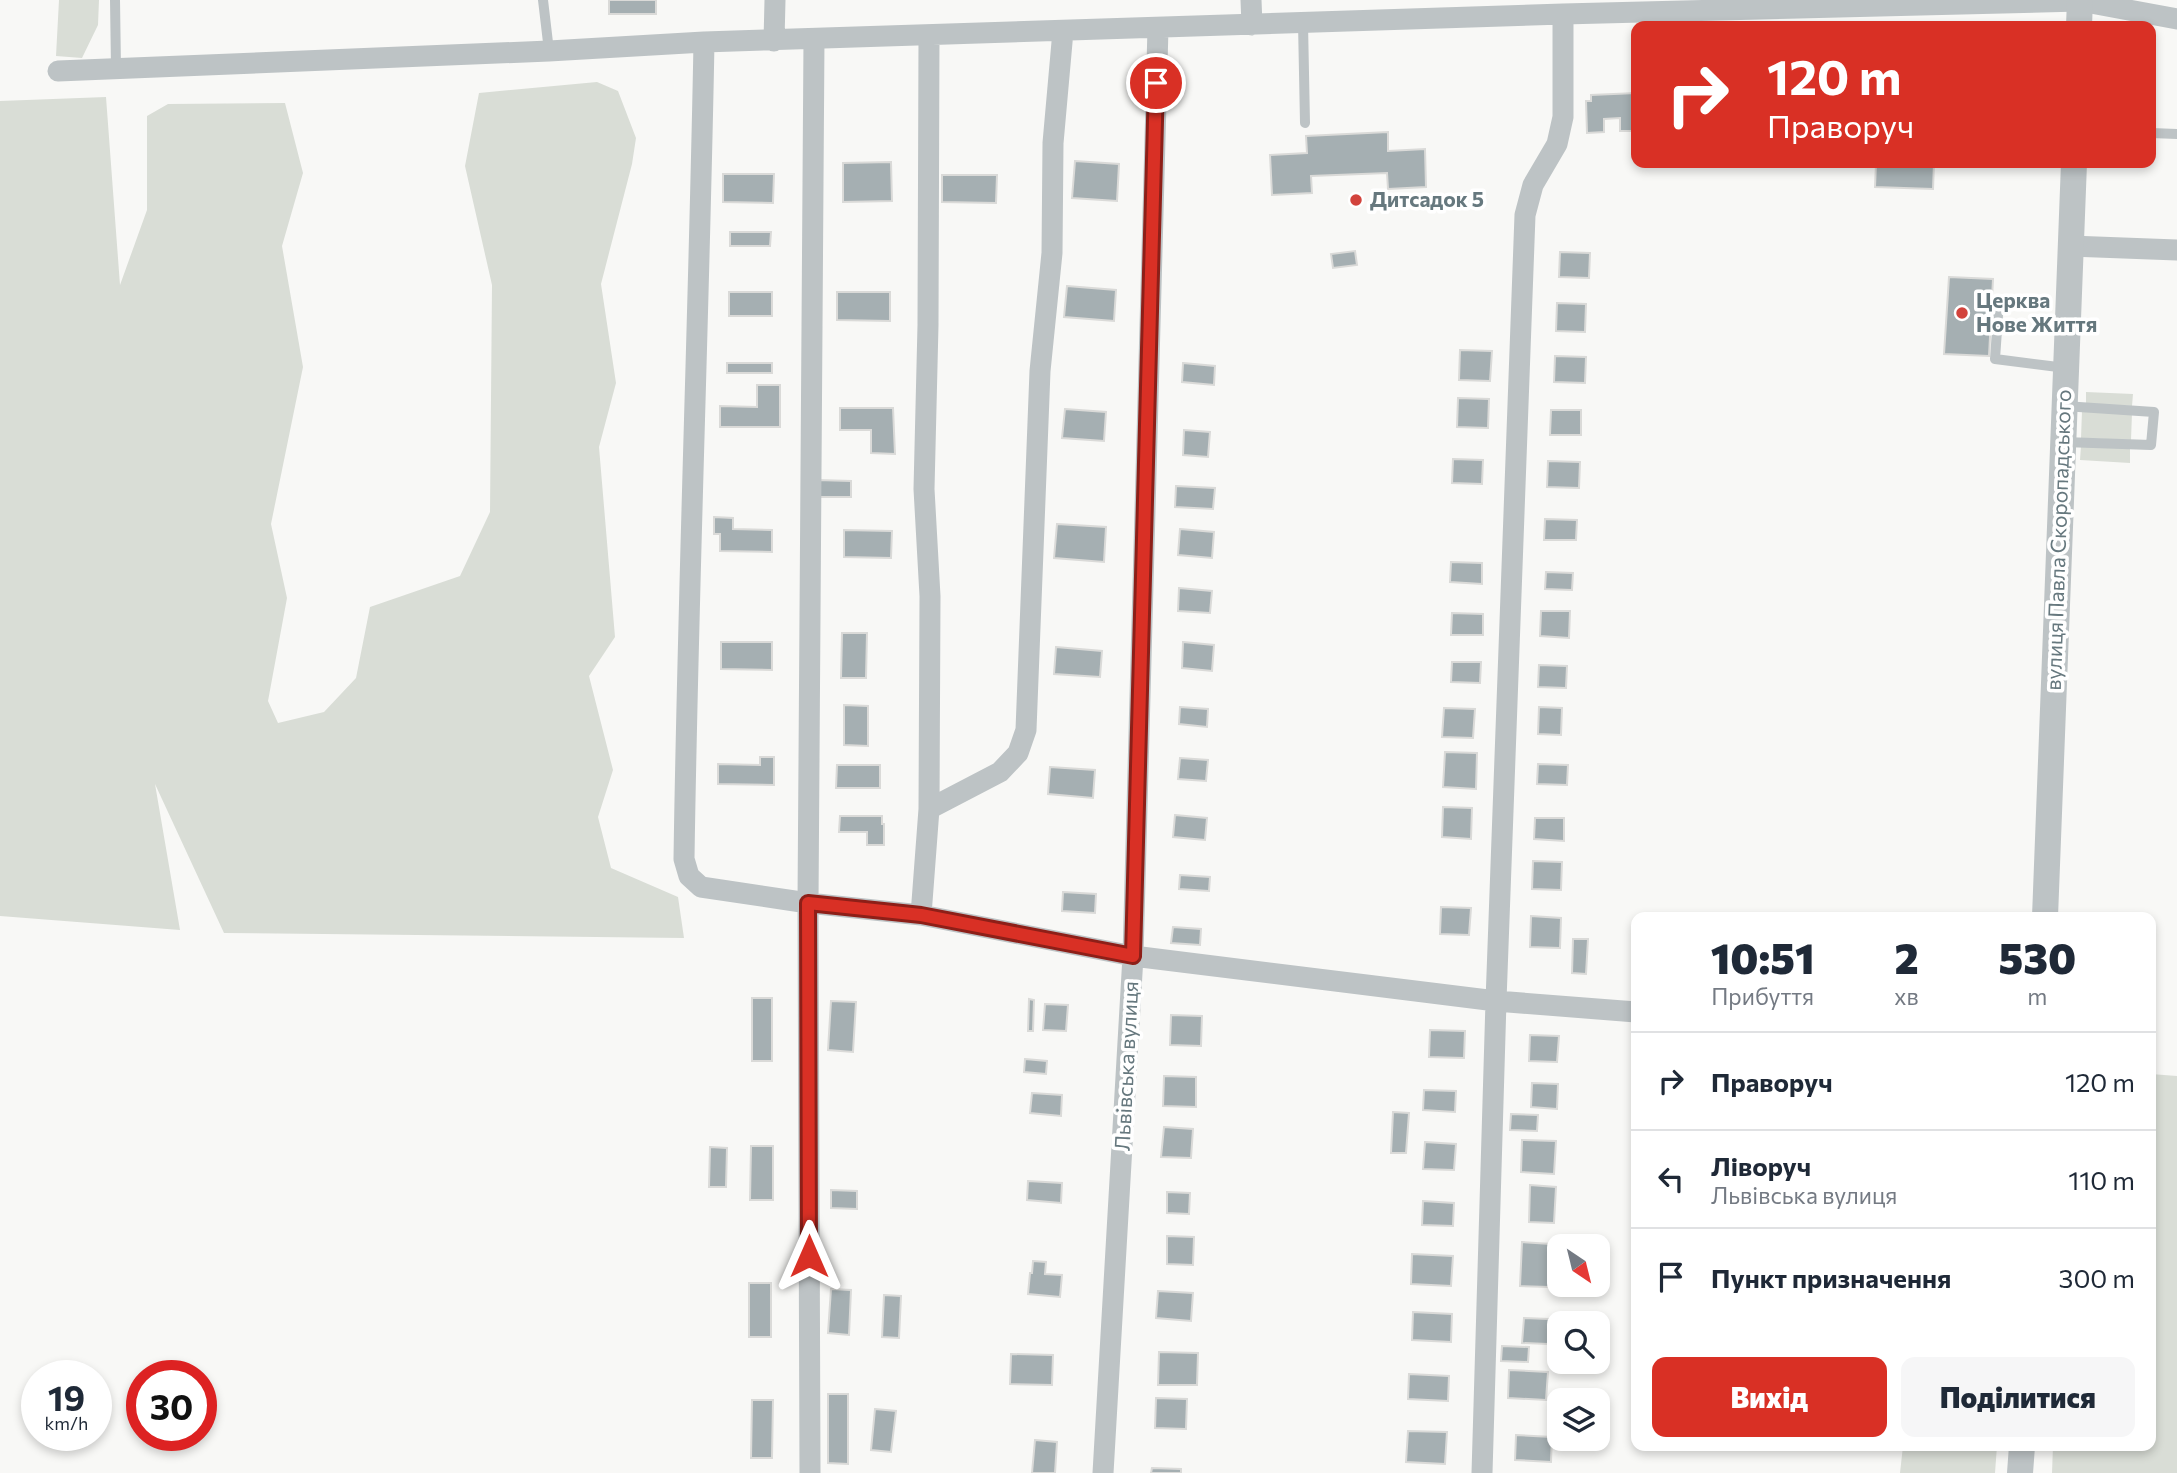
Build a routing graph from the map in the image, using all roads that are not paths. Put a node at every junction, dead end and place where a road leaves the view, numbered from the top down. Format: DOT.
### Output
graph roads {
  1 [pos="114,0"];
  2 [pos="543,0"];
  3 [pos="775,0"];
  4 [pos="1251,0"];
  5 [pos="2079,9"];
  6 [pos="1563,15"];
  7 [pos="2177,19"];
  8 [pos="1303,23"];
  9 [pos="1252,25"];
  10 [pos="1158,28"];
  11 [pos="1063,31"];
  12 [pos="929,36"];
  13 [pos="814,39"];
  14 [pos="774,41"];
  15 [pos="704,42"];
  16 [pos="549,51"];
  17 [pos="116,68"];
  18 [pos="58,71"];
  19 [pos="1305,123"];
  20 [pos="2156,133"];
  21 [pos="2177,134"];
  22 [pos="2074,168"];
  23 [pos="2070,246"];
  24 [pos="2177,250"];
  25 [pos="1999,301"];
  26 [pos="2066,368"];
  27 [pos="2064,406"];
  28 [pos="2063,442"];
  29 [pos="929,809"];
  30 [pos="808,903"];
  31 [pos="2045,912"];
  32 [pos="921,915"];
  33 [pos="1133,956"];
  34 [pos="1496,1001"];
  35 [pos="1631,1013"];
  36 [pos="2022,1451"];
  37 [pos="810,1473"];
  38 [pos="1103,1473"];
  39 [pos="1482,1473"];
  40 [pos="2020,1473"];
  1 -- 17 [label="lane"];
  2 -- 16 [label="lane"];
  3 -- 14 [label="street"];
  4 -- 9 [label="street"];
  5 -- 6 [label="street"];
  5 -- 7 [label="street"];
  6 -- 8 [label="street"];
  6 -- 34 [label="street"];
  8 -- 9 [label="street"];
  8 -- 19 [label="lane"];
  9 -- 10 [label="street"];
  10 -- 11 [label="street"];
  10 -- 33 [label="street, Львівська вулиця"];
  11 -- 12 [label="street"];
  11 -- 29 [label="street"];
  12 -- 13 [label="street"];
  12 -- 29 [label="street"];
  13 -- 14 [label="street"];
  13 -- 30 [label="street"];
  14 -- 15 [label="street"];
  15 -- 16 [label="street"];
  15 -- 30 [label="street"];
  16 -- 17 [label="street"];
  17 -- 18 [label="street"];
  20 -- 21 [label="lane"];
  22 -- 23 [label="street, вулиця Павла Скоропадського"];
  23 -- 24 [label="street"];
  23 -- 26 [label="street, вулиця Павла Скоропадського"];
  25 -- 26 [label="lane"];
  26 -- 27 [label="street, вулиця Павла Скоропадського"];
  27 -- 28 [label="street, вулиця Павла Скоропадського"];
  27 -- 28 [label="lane"];
  28 -- 31 [label="street, вулиця Павла Скоропадського"];
  29 -- 32 [label="street"];
  30 -- 32 [label="street"];
  30 -- 37 [label="street"];
  32 -- 33 [label="street"];
  33 -- 34 [label="street"];
  33 -- 38 [label="street, Львівська вулиця"];
  34 -- 35 [label="street"];
  34 -- 39 [label="street"];
  36 -- 40 [label="street"];
}
